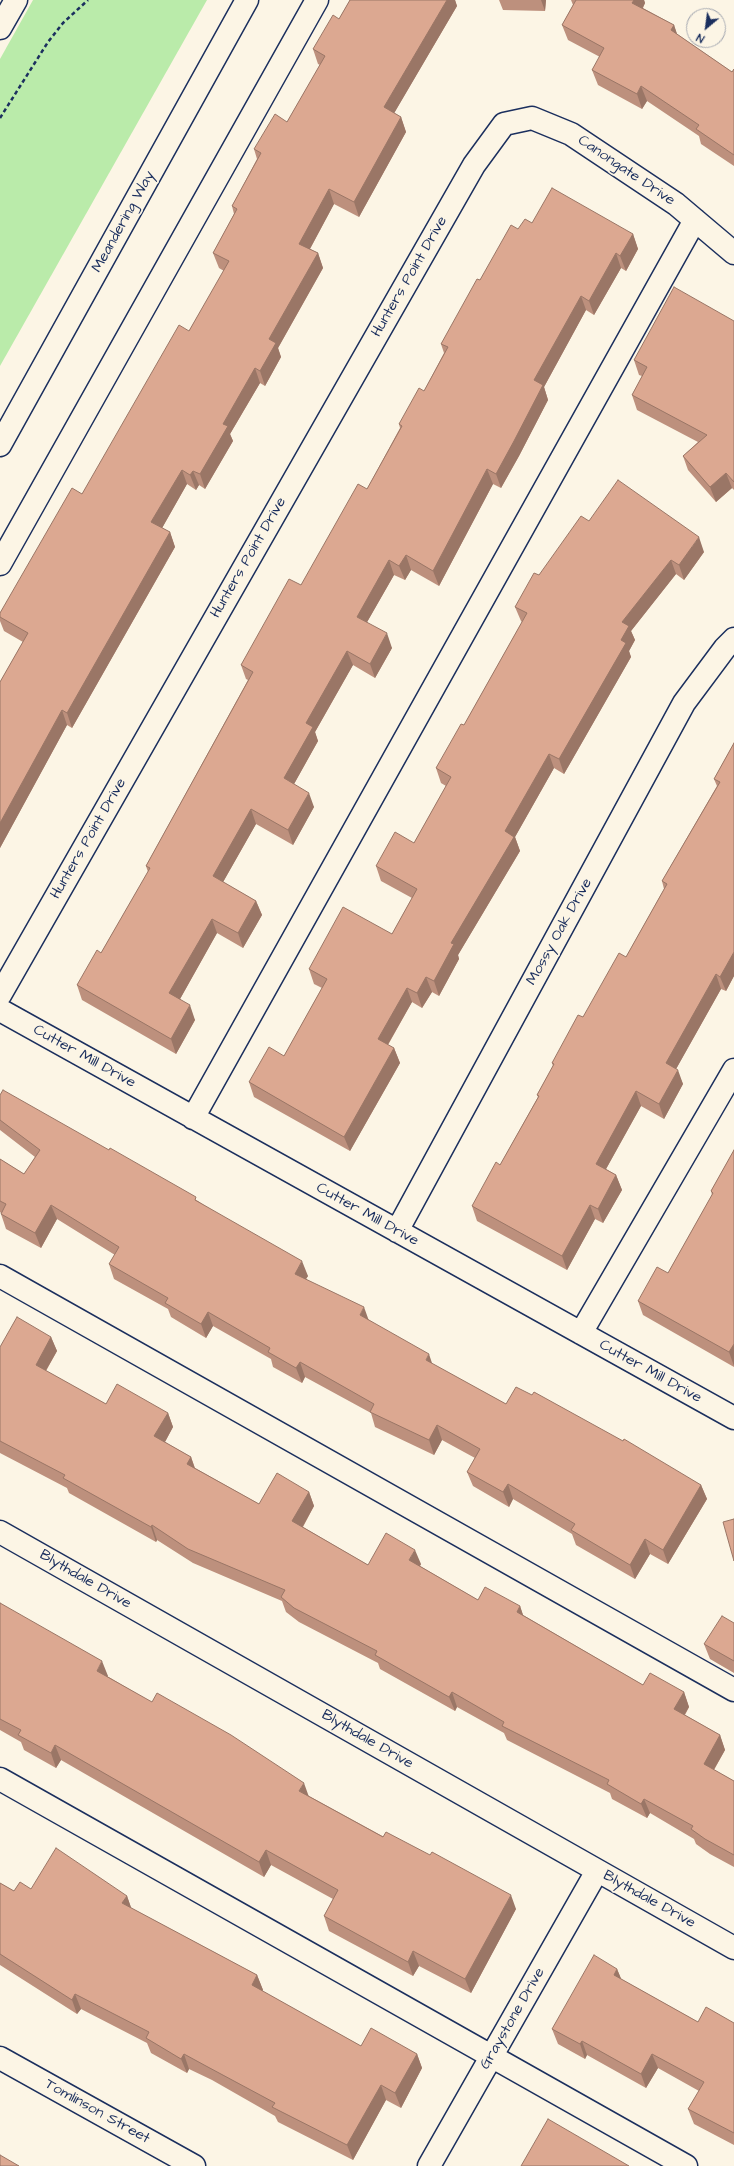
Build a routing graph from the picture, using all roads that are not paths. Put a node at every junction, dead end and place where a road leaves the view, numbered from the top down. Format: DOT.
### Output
graph roads {
  1 [pos="16,0"];
  2 [pos="248,0"];
  3 [pos="317,0"];
  4 [pos="0,28"];
  5 [pos="504,124"];
  6 [pos="695,220"];
  7 [pos="734,253"];
  8 [pos="0,445"];
  9 [pos="0,564"];
  10 [pos="734,640"];
  11 [pos="0,997"];
  12 [pos="734,1070"];
  13 [pos="193,1118"];
  14 [pos="396,1231"];
  15 [pos="0,1276"];
  16 [pos="581,1333"];
  17 [pos="734,1418"];
  18 [pos="0,1532"];
  19 [pos="734,1690"];
  20 [pos="0,1779"];
  21 [pos="597,1871"];
  22 [pos="734,1948"];
  23 [pos="492,2055"];
  24 [pos="0,2058"];
  25 [pos="194,2166"];
  26 [pos="429,2166"];
  27 [pos="686,2166"];
  1 -- 4 [label="street"];
  2 -- 8 [label="street, Meandering Way"];
  3 -- 9 [label="street"];
  5 -- 6 [label="street, Canongate Drive"];
  5 -- 11 [label="street, Hunters Point Drive"];
  6 -- 7 [label="street, Canongate Drive"];
  6 -- 13 [label="street"];
  10 -- 14 [label="street, Mossy Oak Drive"];
  11 -- 13 [label="street, Cutter Mill Drive"];
  12 -- 16 [label="street"];
  13 -- 14 [label="street, Cutter Mill Drive"];
  14 -- 16 [label="street, Cutter Mill Drive"];
  15 -- 19 [label="street"];
  16 -- 17 [label="street, Cutter Mill Drive"];
  18 -- 21 [label="street, Blythdale Drive"];
  20 -- 23 [label="street"];
  21 -- 22 [label="street, Blythdale Drive"];
  21 -- 23 [label="street, Graystone Drive"];
  23 -- 26 [label="street, Graystone Drive"];
  23 -- 27 [label="street"];
  24 -- 25 [label="street, Tomlinson Street"];
}
